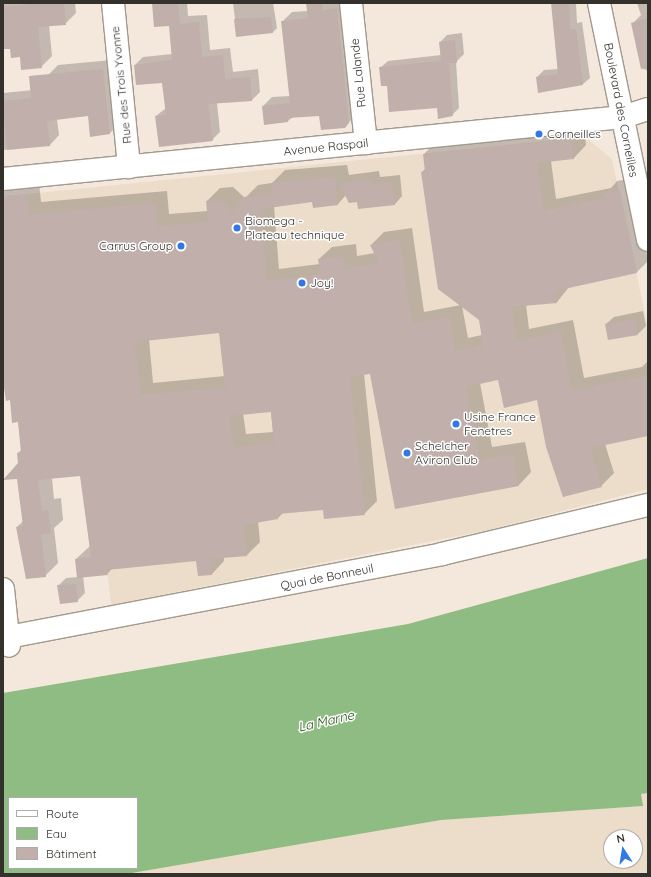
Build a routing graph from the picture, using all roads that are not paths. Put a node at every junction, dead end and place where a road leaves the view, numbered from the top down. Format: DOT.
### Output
graph roads {
  1 [pos="113,3"];
  2 [pos="351,3"];
  3 [pos="599,3"];
  4 [pos="648,109"];
  5 [pos="623,117"];
  6 [pos="366,143"];
  7 [pos="129,167"];
  8 [pos="3,180"];
  9 [pos="648,240"];
  10 [pos="648,505"];
  11 [pos="3,589"];
  12 [pos="7,640"];
  1 -- 7 [label="street, Rue des Trois Yvonne"];
  2 -- 6 [label="street, Rue Lalande"];
  3 -- 5 [label="street, Boulevard des Corneilles"];
  4 -- 5 [label="street, Avenue Raspail"];
  5 -- 6 [label="street, Avenue Raspail"];
  5 -- 9 [label="street, Boulevard des Corneilles"];
  6 -- 7 [label="street, Avenue Raspail"];
  7 -- 8 [label="street, Avenue Raspail"];
  10 -- 12 [label="street, Quai de Bonneuil"];
  11 -- 12 [label="street"];
}
